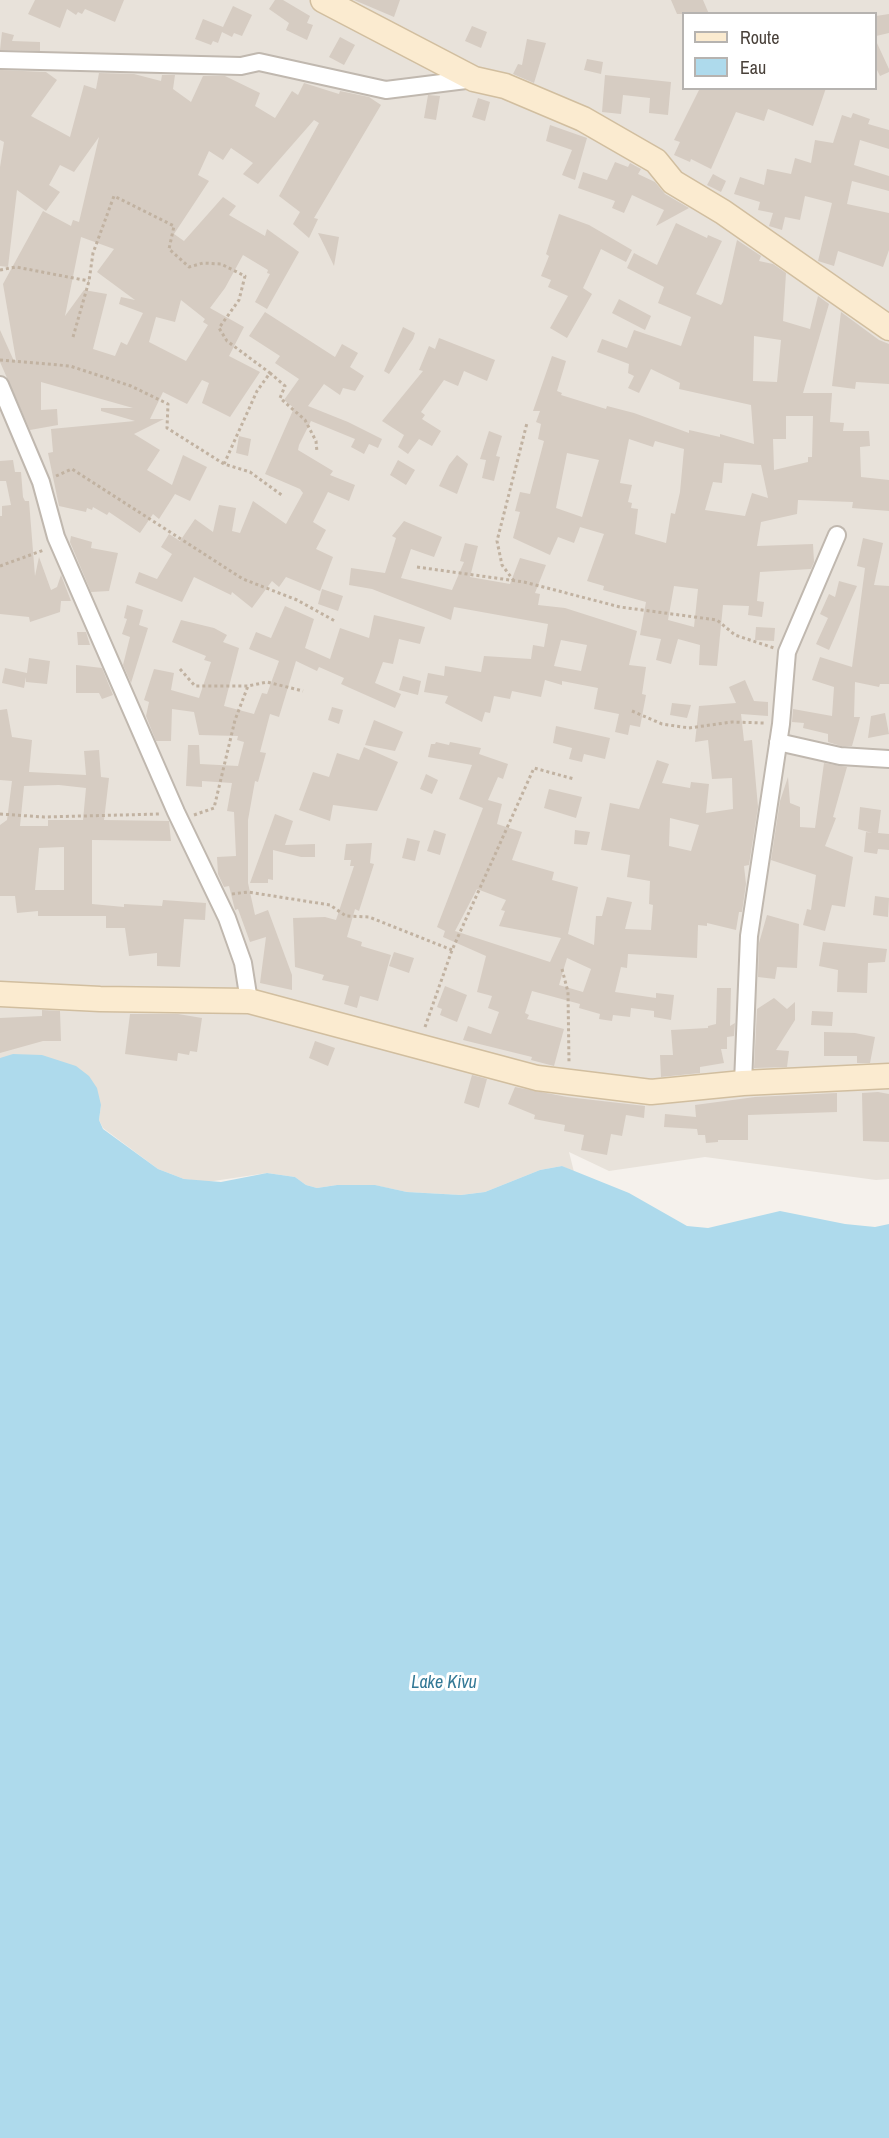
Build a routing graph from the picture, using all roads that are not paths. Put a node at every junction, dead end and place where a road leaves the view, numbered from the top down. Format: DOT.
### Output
graph roads {
  1 [pos="323,0"];
  2 [pos="0,60"];
  3 [pos="474,80"];
  4 [pos="889,328"];
  5 [pos="0,385"];
  6 [pos="837,535"];
  7 [pos="778,742"];
  8 [pos="889,759"];
  9 [pos="0,994"];
  10 [pos="249,1001"];
  11 [pos="889,1076"];
  12 [pos="743,1083"];
  1 -- 3 [label="street"];
  2 -- 3 [label="street"];
  3 -- 4 [label="street"];
  5 -- 10 [label="street"];
  6 -- 7 [label="street"];
  7 -- 8 [label="street"];
  7 -- 12 [label="street"];
  9 -- 10 [label="street"];
  10 -- 12 [label="street"];
  11 -- 12 [label="street"];
}
